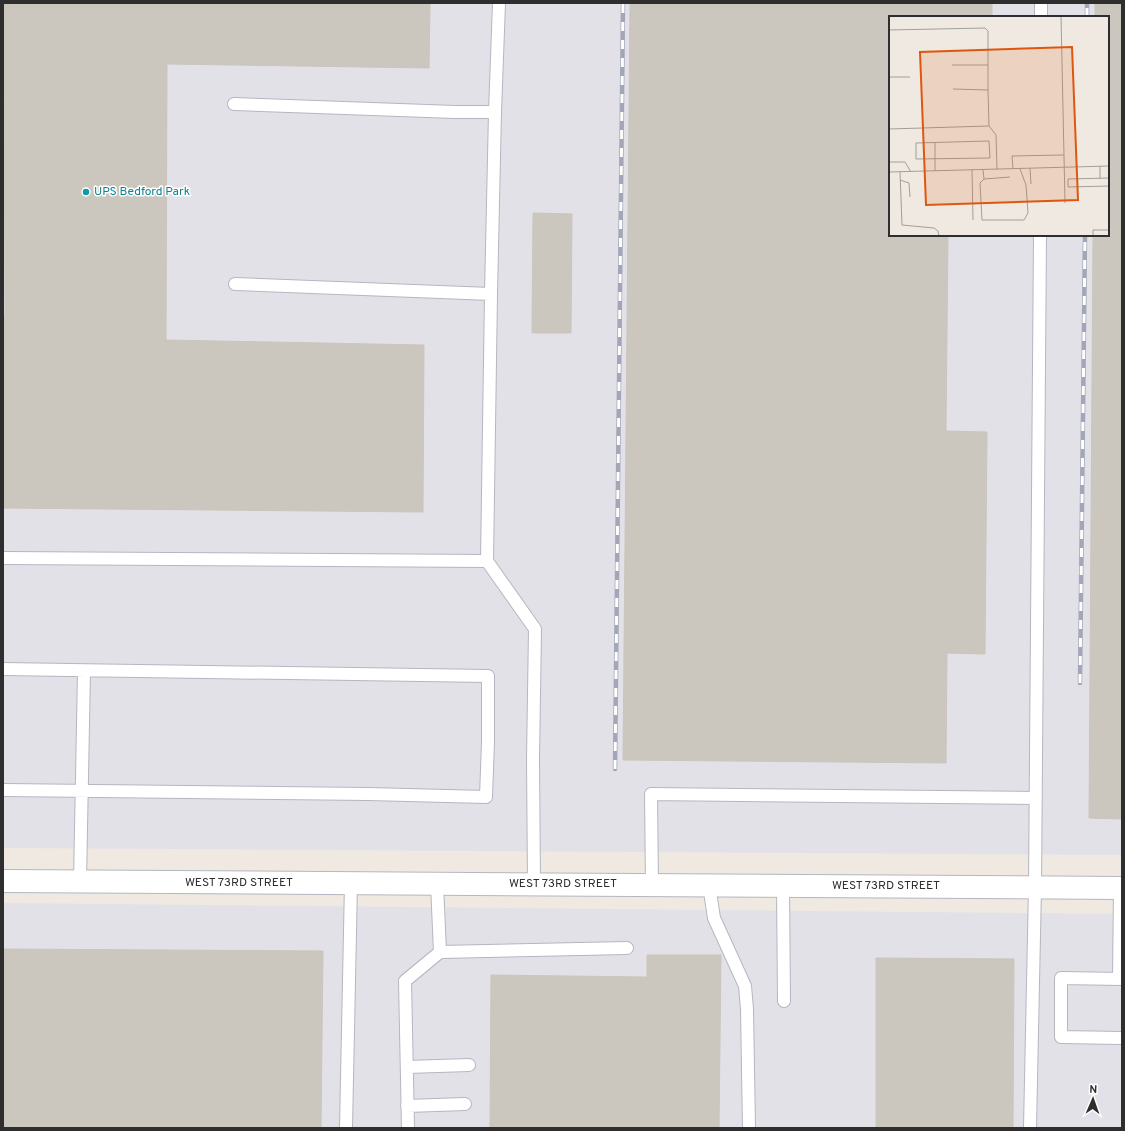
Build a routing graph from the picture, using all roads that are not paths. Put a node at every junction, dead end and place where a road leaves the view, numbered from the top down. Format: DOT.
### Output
graph roads {
  1 [pos="499,3"];
  2 [pos="1041,3"];
  3 [pos="1041,16"];
  4 [pos="234,104"];
  5 [pos="495,112"];
  6 [pos="1040,236"];
  7 [pos="235,284"];
  8 [pos="491,294"];
  9 [pos="3,558"];
  10 [pos="487,561"];
  11 [pos="3,670"];
  12 [pos="84,671"];
  13 [pos="3,790"];
  14 [pos="81,791"];
  15 [pos="1036,798"];
  16 [pos="3,881"];
  17 [pos="80,882"];
  18 [pos="351,883"];
  19 [pos="437,884"];
  20 [pos="534,884"];
  21 [pos="652,885"];
  22 [pos="708,885"];
  23 [pos="783,886"];
  24 [pos="1035,887"];
  25 [pos="1121,888"];
  26 [pos="627,948"];
  27 [pos="440,952"];
  28 [pos="1121,978"];
  29 [pos="784,1001"];
  30 [pos="1122,1038"];
  31 [pos="469,1065"];
  32 [pos="407,1066"];
  33 [pos="466,1104"];
  34 [pos="407,1106"];
  35 [pos="346,1128"];
  36 [pos="408,1128"];
  37 [pos="748,1128"];
  38 [pos="1030,1128"];
  1 -- 5 [label="lane"];
  2 -- 3 [label="lane"];
  4 -- 5 [label="lane"];
  5 -- 8 [label="lane"];
  6 -- 15 [label="lane"];
  7 -- 8 [label="lane"];
  8 -- 10 [label="lane"];
  9 -- 10 [label="lane"];
  10 -- 20 [label="lane"];
  11 -- 12 [label="lane"];
  12 -- 14 [label="lane"];
  12 -- 14 [label="lane"];
  13 -- 14 [label="lane"];
  14 -- 17 [label="lane"];
  15 -- 21 [label="lane"];
  15 -- 24 [label="lane"];
  16 -- 17 [label="street, WEST 73RD STREET"];
  17 -- 18 [label="street, WEST 73RD STREET"];
  18 -- 19 [label="street, WEST 73RD STREET"];
  18 -- 35 [label="lane"];
  19 -- 20 [label="street, WEST 73RD STREET"];
  19 -- 27 [label="lane"];
  20 -- 21 [label="street, WEST 73RD STREET"];
  21 -- 22 [label="street, WEST 73RD STREET"];
  22 -- 23 [label="street, WEST 73RD STREET"];
  22 -- 37 [label="lane"];
  23 -- 24 [label="street, WEST 73RD STREET"];
  23 -- 29 [label="lane"];
  24 -- 25 [label="street, WEST 73RD STREET"];
  24 -- 38 [label="lane"];
  25 -- 28 [label="lane"];
  26 -- 27 [label="lane"];
  27 -- 32 [label="lane"];
  28 -- 30 [label="lane"];
  31 -- 32 [label="lane"];
  32 -- 34 [label="lane"];
  33 -- 34 [label="lane"];
  34 -- 36 [label="lane"];
}
